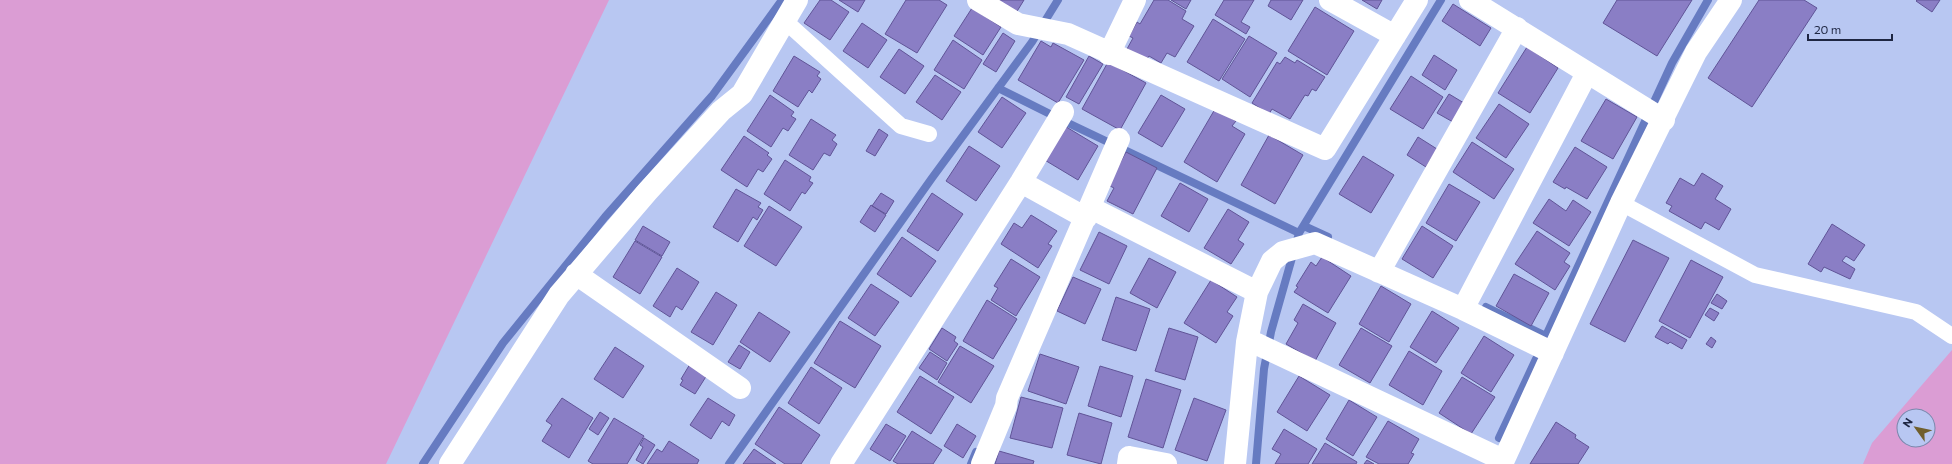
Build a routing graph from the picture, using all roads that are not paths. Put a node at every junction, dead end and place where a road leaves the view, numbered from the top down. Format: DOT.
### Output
graph roads {
  1 [pos="797,0"];
  2 [pos="978,0"];
  3 [pos="1135,0"];
  4 [pos="1330,0"];
  5 [pos="1417,0"];
  6 [pos="1470,0"];
  7 [pos="1731,0"];
  8 [pos="785,21"];
  9 [pos="1517,28"];
  10 [pos="1395,36"];
  11 [pos="1109,54"];
  12 [pos="1587,73"];
  13 [pos="1654,114"];
  14 [pos="1060,116"];
  15 [pos="929,134"];
  16 [pos="1117,144"];
  17 [pos="1021,182"];
  18 [pos="1621,203"];
  19 [pos="1082,213"];
  20 [pos="1379,272"];
  21 [pos="576,274"];
  22 [pos="1257,292"];
  23 [pos="1463,309"];
  24 [pos="1952,336"];
  25 [pos="1252,343"];
  26 [pos="1553,353"];
  27 [pos="740,388"];
  28 [pos="1502,462"];
  29 [pos="450,464"];
  30 [pos="841,464"];
  31 [pos="982,464"];
  32 [pos="1128,464"];
  33 [pos="1166,464"];
  34 [pos="1235,464"];
  1 -- 8 [label="street"];
  2 -- 11 [label="street"];
  3 -- 11 [label="street"];
  4 -- 10 [label="street"];
  5 -- 10 [label="street"];
  6 -- 9 [label="street"];
  7 -- 13 [label="street"];
  8 -- 15 [label="lane"];
  8 -- 21 [label="street"];
  9 -- 12 [label="street"];
  9 -- 20 [label="street"];
  10 -- 11 [label="street"];
  12 -- 13 [label="street"];
  12 -- 23 [label="street"];
  13 -- 18 [label="street"];
  14 -- 17 [label="street"];
  16 -- 19 [label="street"];
  17 -- 19 [label="street"];
  17 -- 30 [label="street"];
  18 -- 24 [label="lane"];
  18 -- 26 [label="street"];
  19 -- 22 [label="street"];
  19 -- 31 [label="street"];
  20 -- 22 [label="street"];
  20 -- 23 [label="street"];
  21 -- 27 [label="street"];
  21 -- 29 [label="street"];
  22 -- 25 [label="street"];
  23 -- 26 [label="street"];
  25 -- 28 [label="street"];
  25 -- 34 [label="street"];
  26 -- 28 [label="street"];
  32 -- 33 [label="street"];
}
